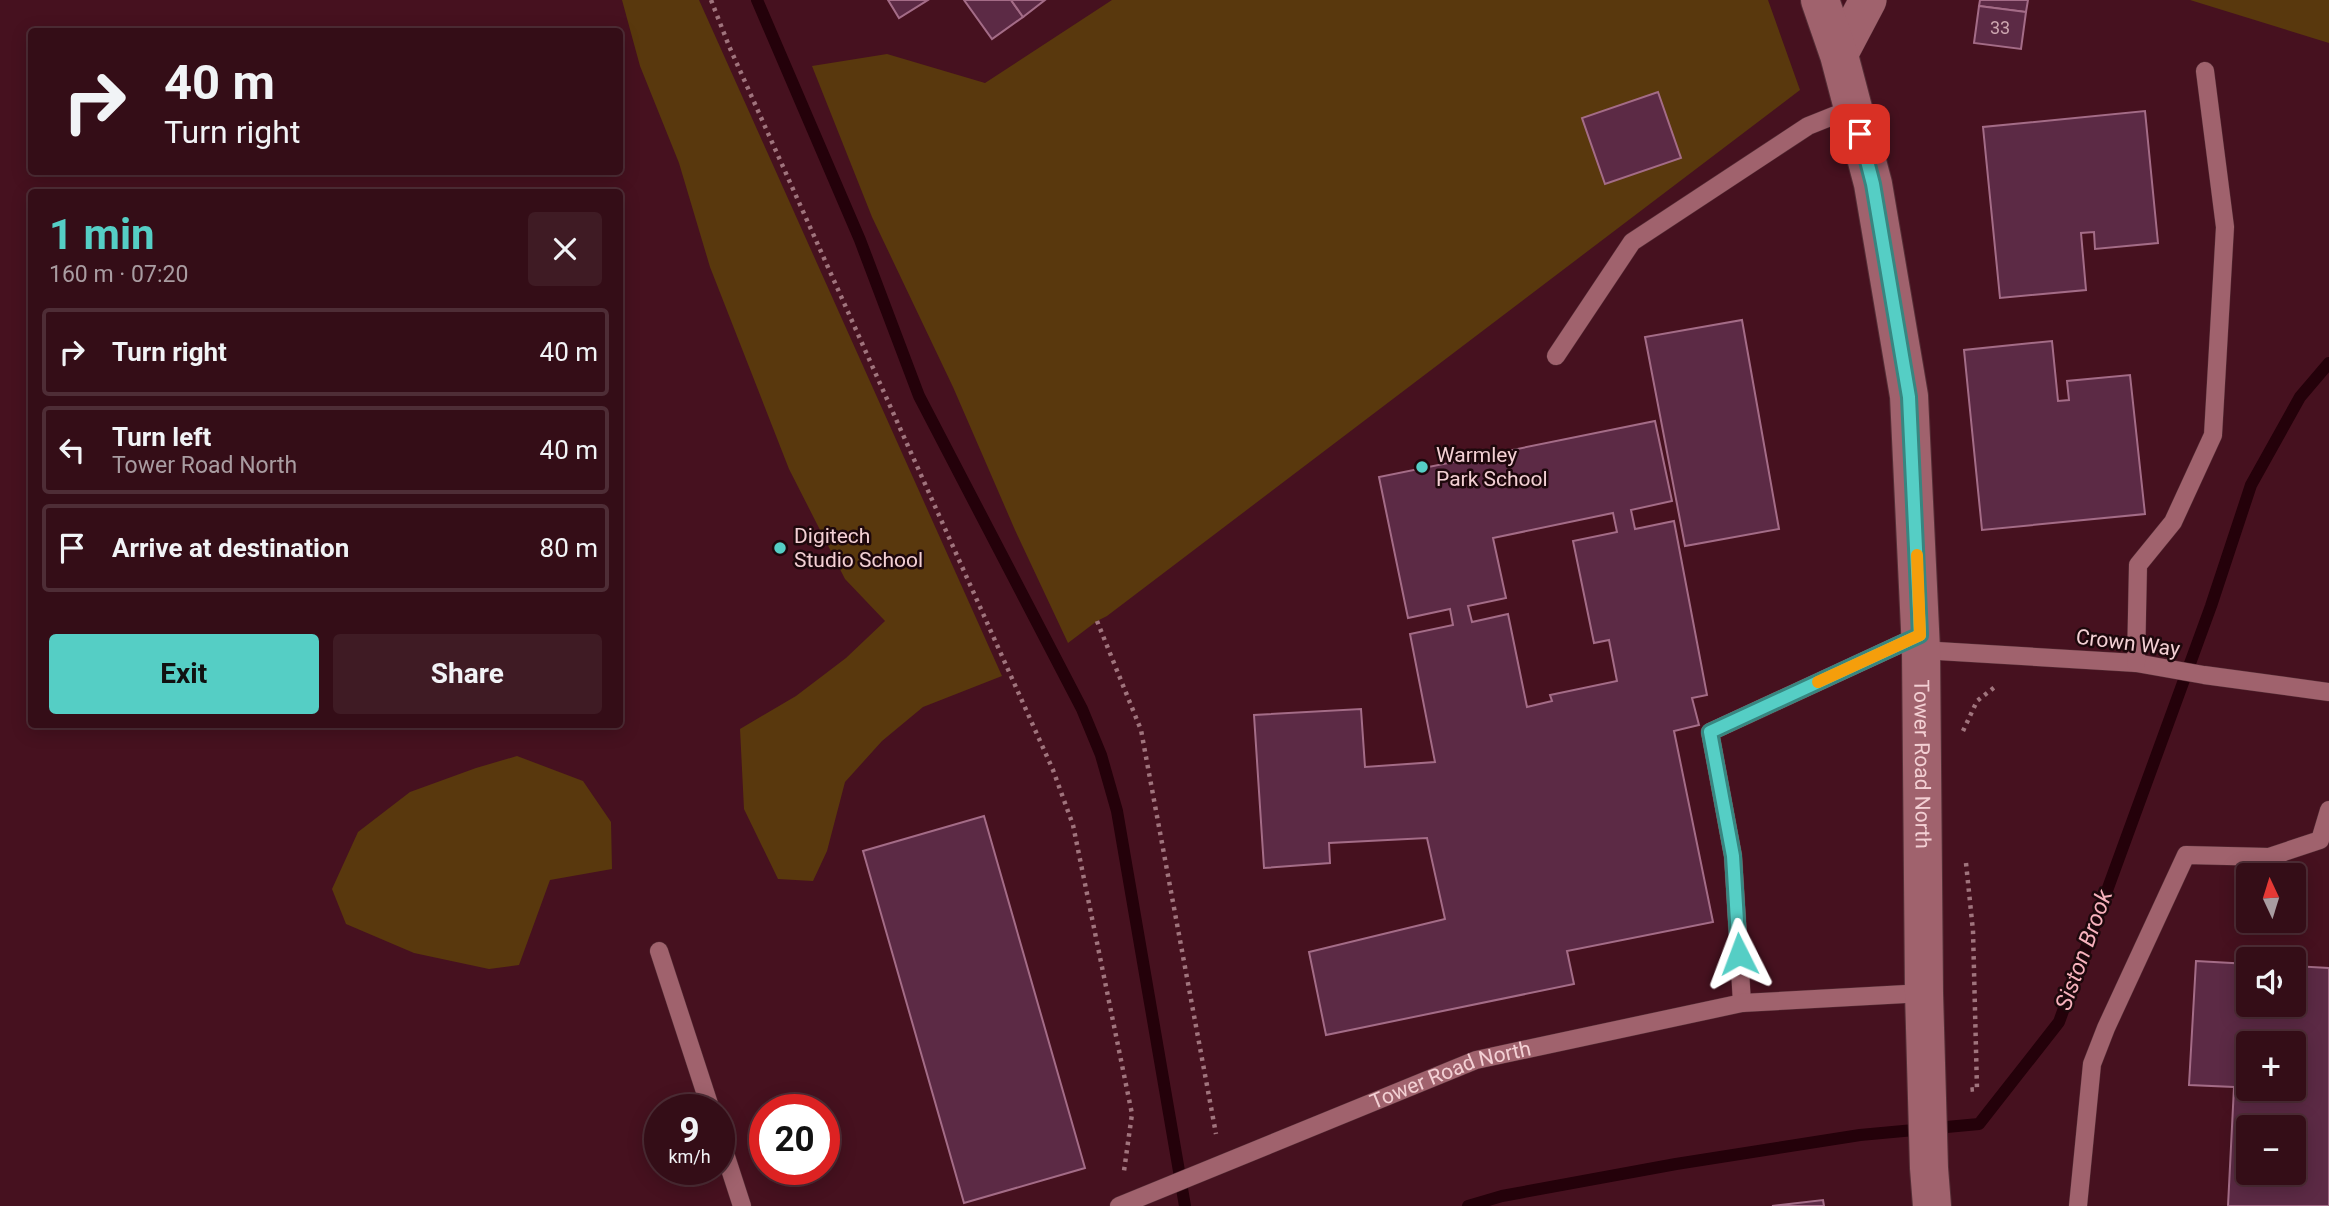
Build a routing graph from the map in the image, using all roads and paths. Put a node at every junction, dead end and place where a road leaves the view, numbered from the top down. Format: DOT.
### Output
graph roads {
  1 [pos="710,0"];
  2 [pos="1821,0"];
  3 [pos="1868,0"];
  4 [pos="1839,55"];
  5 [pos="2205,71"];
  6 [pos="1853,108"];
  7 [pos="1556,356"];
  8 [pos="1097,621"];
  9 [pos="1921,642"];
  10 [pos="2127,662"];
  11 [pos="1997,685"];
  12 [pos="2329,692"];
  13 [pos="1960,738"];
  14 [pos="2329,810"];
  15 [pos="1966,862"];
  16 [pos="659,951"];
  17 [pos="1924,993"];
  18 [pos="1742,1003"];
  19 [pos="706,1094"];
  20 [pos="1927,1096"];
  21 [pos="1217,1164"];
  22 [pos="735,1184"];
  23 [pos="1131,1201"];
  24 [pos="742,1206"];
  25 [pos="1933,1206"];
  26 [pos="2078,1206"];
  1 -- 23 [label="path"];
  2 -- 4 [label="street, Tower Road North"];
  3 -- 4 [label="street"];
  4 -- 6 [label="street, Tower Road North"];
  5 -- 10 [label="lane"];
  6 -- 7 [label="lane"];
  6 -- 9 [label="street, Tower Road North"];
  8 -- 21 [label="path"];
  9 -- 10 [label="lane, Crown Way"];
  9 -- 17 [label="street, Tower Road North"];
  9 -- 18 [label="lane"];
  10 -- 12 [label="lane, Crown Way"];
  11 -- 13 [label="path"];
  14 -- 26 [label="lane"];
  15 -- 20 [label="path"];
  16 -- 19 [label="lane"];
  17 -- 18 [label="lane, Tower Road North"];
  17 -- 20 [label="street, Tower Road North"];
  18 -- 21 [label="lane, Tower Road North"];
  20 -- 25 [label="street, Tower Road North"];
  21 -- 23 [label="lane, Tower Road North"];
  22 -- 24 [label="lane"];
}
